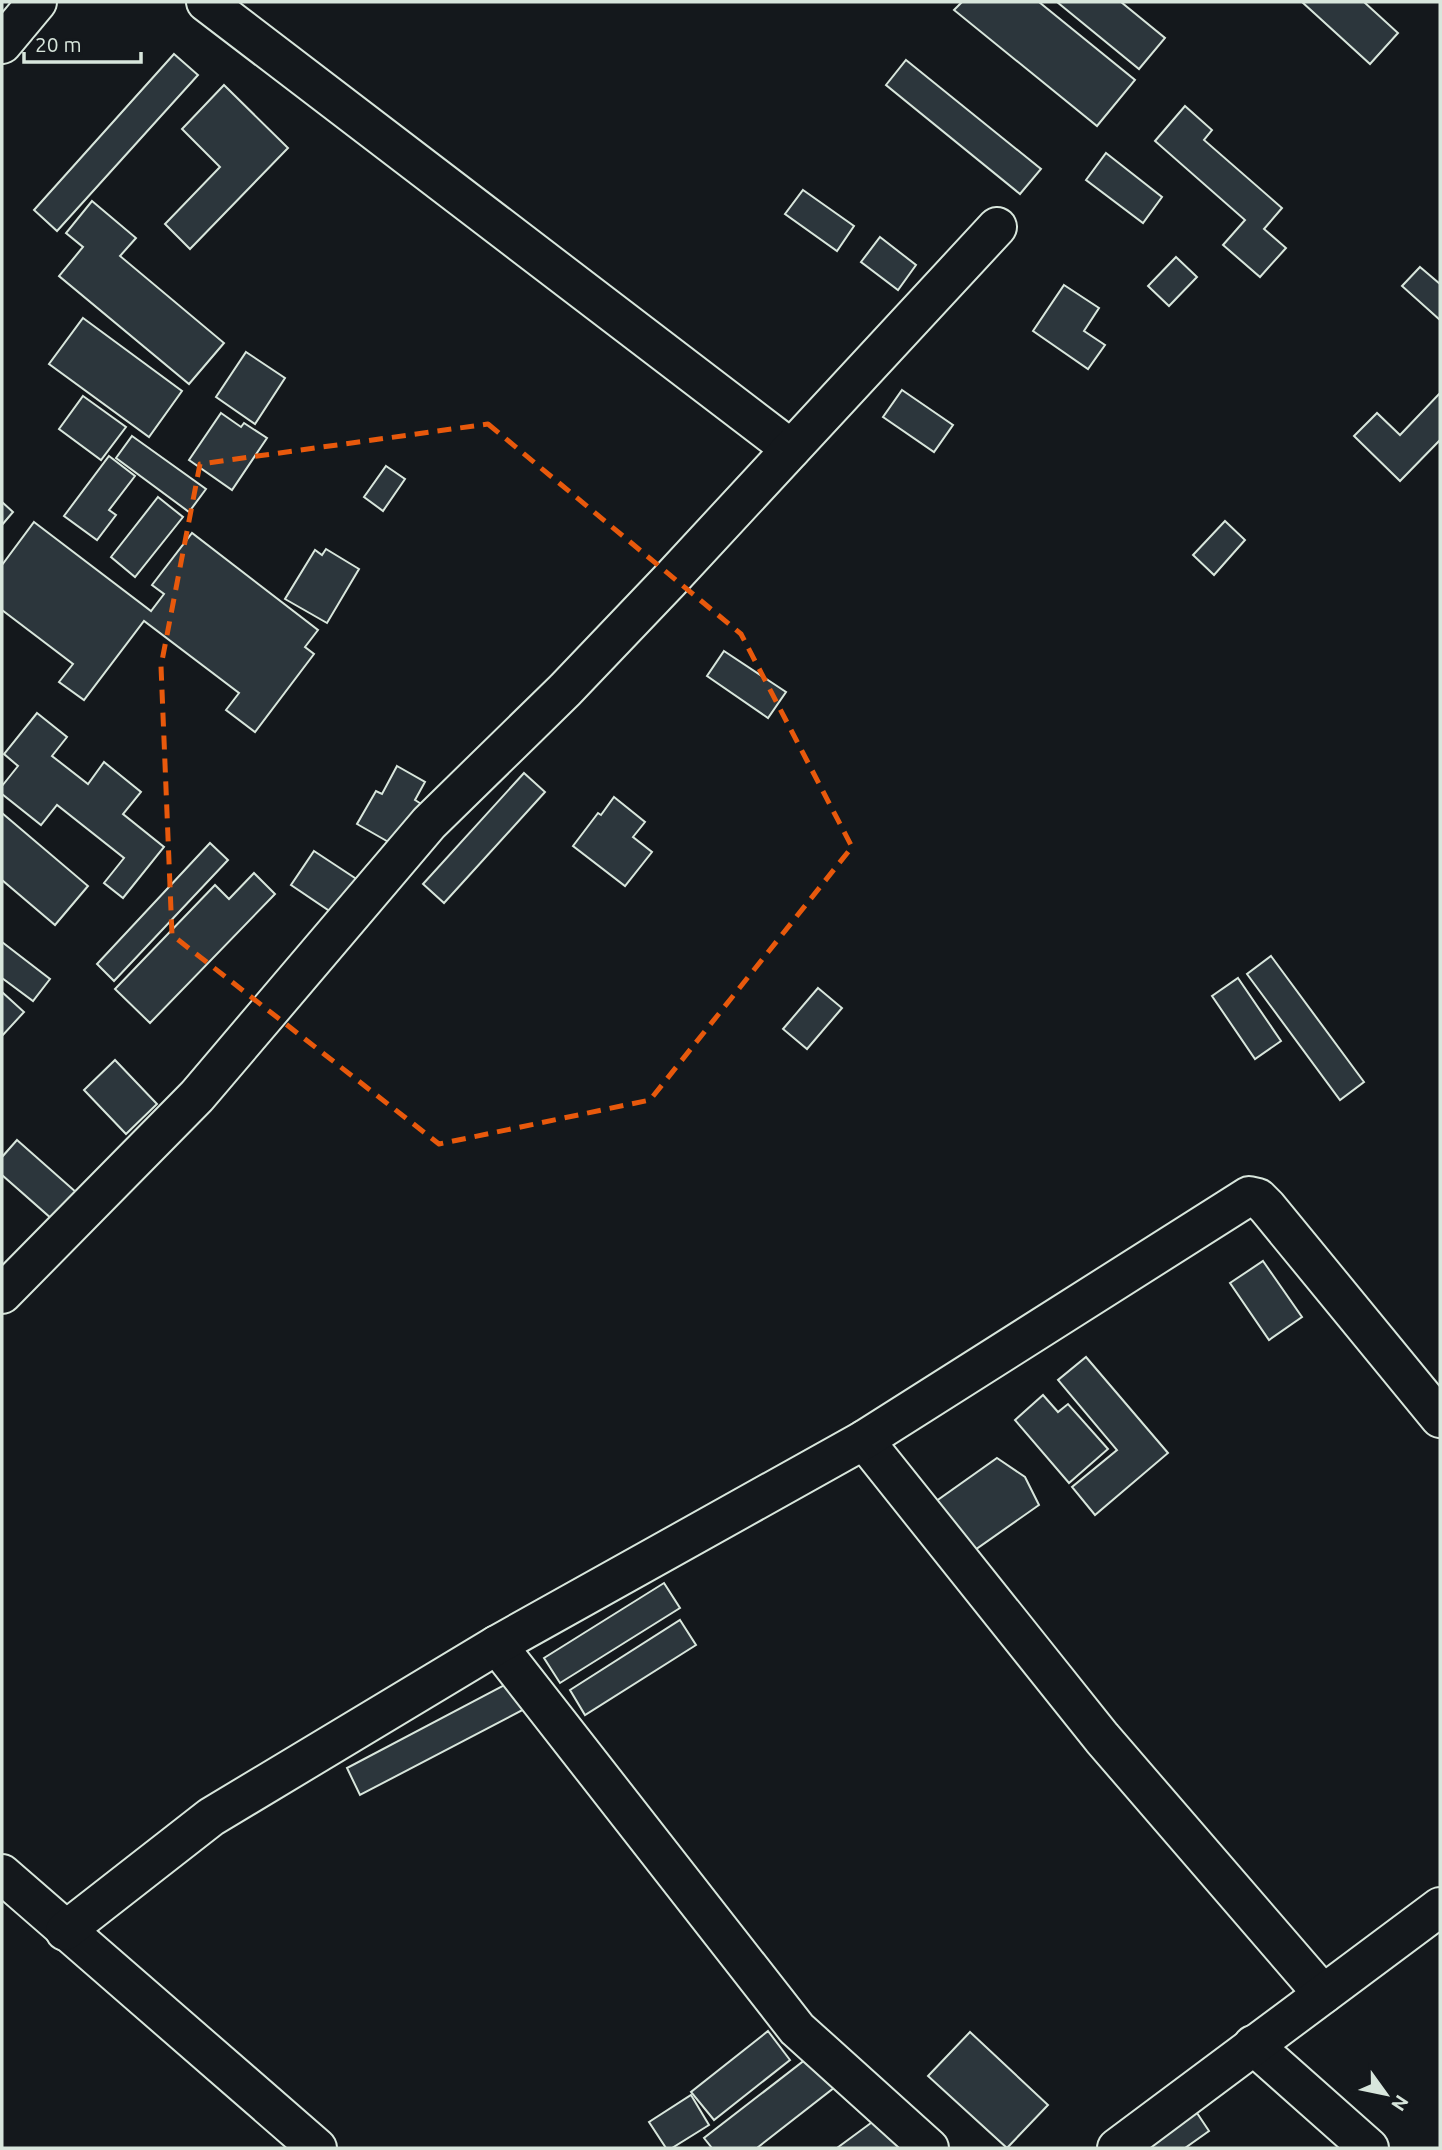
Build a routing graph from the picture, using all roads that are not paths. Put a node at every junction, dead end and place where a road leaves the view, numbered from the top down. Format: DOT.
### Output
graph roads {
  1 [pos="37,2"];
  2 [pos="206,2"];
  3 [pos="2,44"];
  4 [pos="997,227"];
  5 [pos="791,449"];
  6 [pos="2,1294"];
  7 [pos="1440,1418"];
  8 [pos="864,1440"];
  9 [pos="497,1645"];
  10 [pos="2,1874"];
  11 [pos="1440,1907"];
  12 [pos="65,1931"];
  13 [pos="1323,1994"];
  14 [pos="1253,2045"];
  15 [pos="317,2148"];
  16 [pos="929,2148"];
  17 [pos="1117,2148"];
  18 [pos="1369,2148"];
  1 -- 3 [label="street"];
  2 -- 5 [label="street"];
  4 -- 5 [label="street"];
  5 -- 6 [label="street"];
  7 -- 8 [label="street"];
  8 -- 9 [label="street"];
  8 -- 13 [label="street"];
  9 -- 12 [label="street"];
  9 -- 16 [label="street"];
  10 -- 12 [label="street"];
  11 -- 13 [label="street"];
  12 -- 15 [label="street"];
  13 -- 14 [label="street"];
  14 -- 17 [label="street"];
  14 -- 18 [label="street"];
}
